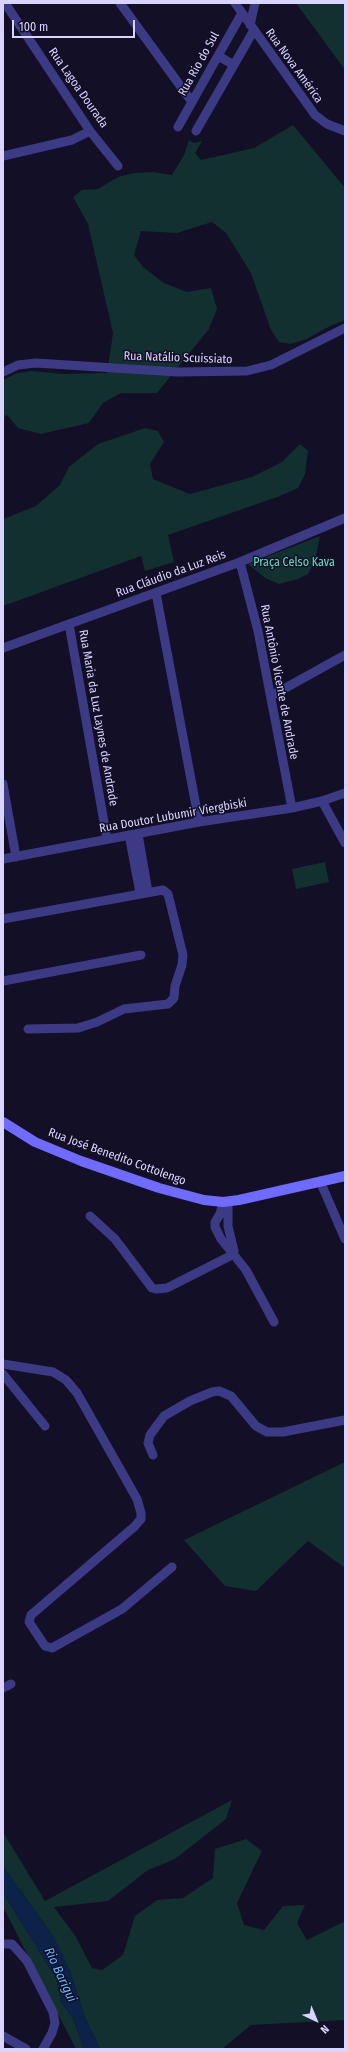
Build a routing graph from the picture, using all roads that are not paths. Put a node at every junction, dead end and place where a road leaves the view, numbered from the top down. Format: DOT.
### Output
graph roads {
  1 [pos="5,3"];
  2 [pos="120,3"];
  3 [pos="234,3"];
  4 [pos="255,3"];
  5 [pos="242,13"];
  6 [pos="252,28"];
  7 [pos="218,56"];
  8 [pos="234,65"];
  9 [pos="192,102"];
  10 [pos="178,127"];
  11 [pos="90,131"];
  12 [pos="196,131"];
  13 [pos="345,131"];
  14 [pos="3,156"];
  15 [pos="118,166"];
  16 [pos="345,328"];
  17 [pos="3,372"];
  18 [pos="345,518"];
  19 [pos="240,562"];
  20 [pos="156,593"];
  21 [pos="69,624"];
  22 [pos="3,648"];
  23 [pos="345,655"];
  24 [pos="270,696"];
  25 [pos="3,784"];
  26 [pos="345,793"];
  27 [pos="322,801"];
  28 [pos="292,808"];
  29 [pos="6,812"];
  30 [pos="198,822"];
  31 [pos="134,834"];
  32 [pos="108,839"];
  33 [pos="345,843"];
  34 [pos="16,857"];
  35 [pos="3,859"];
  36 [pos="144,893"];
  37 [pos="3,919"];
  38 [pos="141,955"];
  39 [pos="3,981"];
  40 [pos="28,1028"];
  41 [pos="3,1122"];
  42 [pos="345,1176"];
  43 [pos="320,1181"];
  44 [pos="226,1202"];
  45 [pos="90,1216"];
  46 [pos="345,1239"];
  47 [pos="234,1254"];
  48 [pos="274,1322"];
  49 [pos="3,1364"];
  50 [pos="3,1374"];
  51 [pos="345,1420"];
  52 [pos="45,1426"];
  53 [pos="153,1454"];
  54 [pos="172,1567"];
  55 [pos="3,1944"];
  56 [pos="3,2036"];
  57 [pos="26,2049"];
  58 [pos="43,2049"];
  1 -- 11 [label="street, Rua Lagoa Dourada"];
  2 -- 9 [label="street"];
  3 -- 5 [label="street, Rua Nova América"];
  4 -- 6 [label="street"];
  5 -- 6 [label="street, Rua Nova América"];
  5 -- 7 [label="street, Rua Rio do Sul"];
  6 -- 8 [label="street"];
  6 -- 13 [label="street, Rua Nova América"];
  7 -- 8 [label="street"];
  7 -- 9 [label="street, Rua Rio do Sul"];
  8 -- 12 [label="street"];
  9 -- 10 [label="street, Rua Rio do Sul"];
  11 -- 14 [label="street"];
  11 -- 15 [label="street, Rua Lagoa Dourada"];
  16 -- 17 [label="street, Rua Natálio Scuissiato"];
  18 -- 19 [label="street, Rua Cláudio da Luz Reis"];
  19 -- 20 [label="street, Rua Cláudio da Luz Reis"];
  19 -- 24 [label="street, Rua Antônio Vicente de Andrade"];
  20 -- 21 [label="street, Rua Cláudio da Luz Reis"];
  20 -- 30 [label="street"];
  21 -- 22 [label="street, Rua Cláudio da Luz Reis"];
  21 -- 32 [label="street, Rua Maria da Luz Laynes de Andrade"];
  23 -- 24 [label="street"];
  24 -- 28 [label="street, Rua Antônio Vicente de Andrade"];
  25 -- 29 [label="street"];
  26 -- 27 [label="street, Rua Doutor Lubumir Viergbiski"];
  27 -- 28 [label="street, Rua Doutor Lubumir Viergbiski"];
  27 -- 33 [label="street"];
  28 -- 30 [label="street, Rua Doutor Lubumir Viergbiski"];
  29 -- 34 [label="street"];
  30 -- 31 [label="street, Rua Doutor Lubumir Viergbiski"];
  31 -- 32 [label="street, Rua Doutor Lubumir Viergbiski"];
  31 -- 36 [label="street"];
  32 -- 34 [label="street, Rua Doutor Lubumir Viergbiski"];
  34 -- 35 [label="street, Rua Doutor Lubumir Viergbiski"];
  36 -- 37 [label="street"];
  36 -- 40 [label="street"];
  38 -- 39 [label="street"];
  41 -- 44 [label="main road, Rua José Benedito Cottolengo"];
  42 -- 43 [label="main road, Rua José Benedito Cottolengo"];
  43 -- 44 [label="main road, Rua José Benedito Cottolengo"];
  43 -- 46 [label="street"];
  44 -- 47 [label="street"];
  44 -- 47 [label="street"];
  45 -- 47 [label="street"];
  47 -- 48 [label="street"];
  49 -- 54 [label="street"];
  50 -- 52 [label="street"];
  51 -- 53 [label="street"];
  55 -- 58 [label="street"];
  56 -- 57 [label="street"];
}
